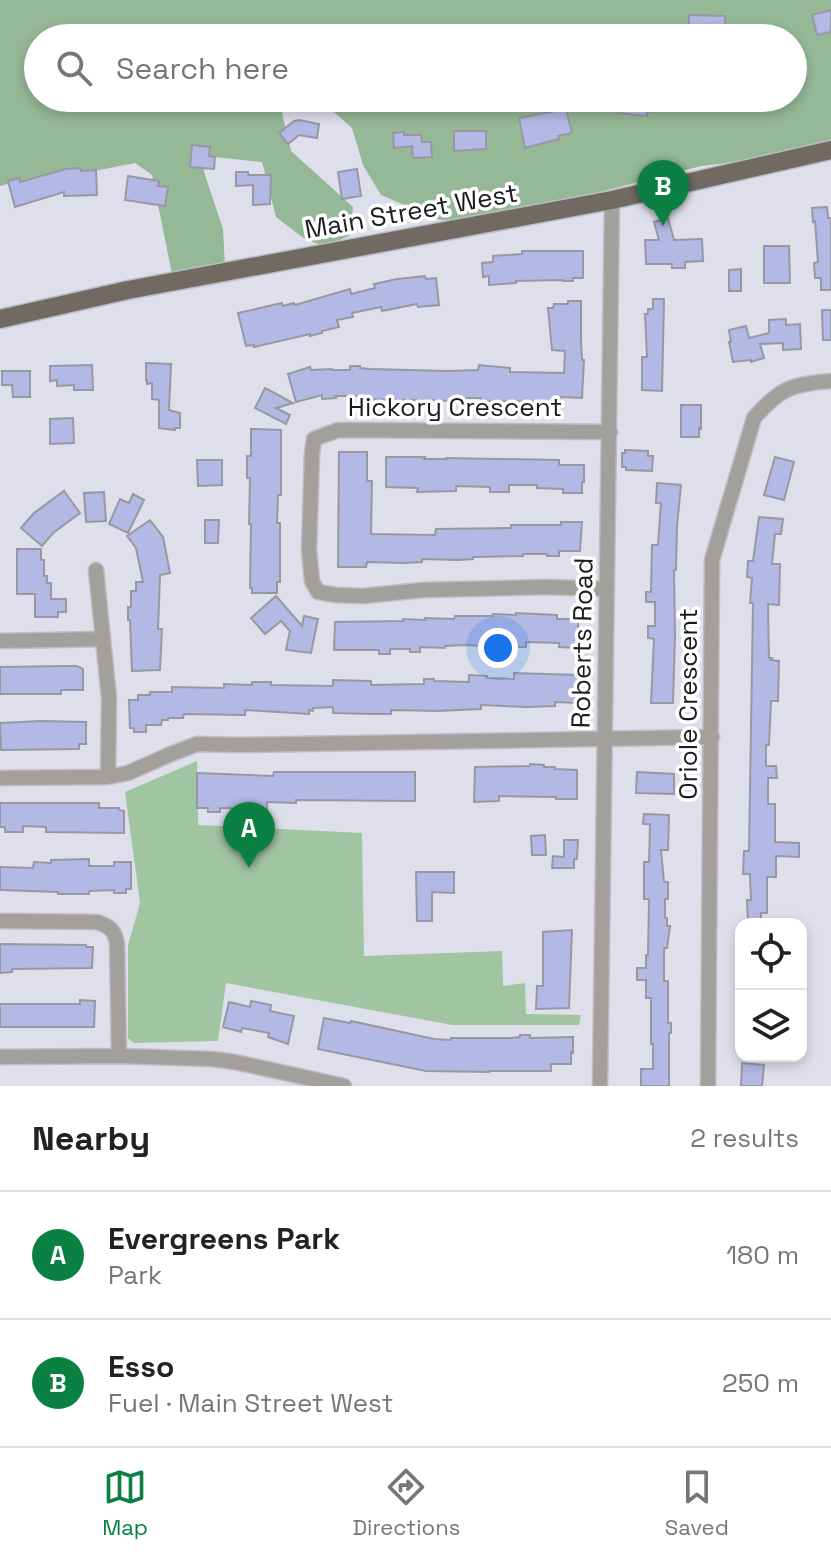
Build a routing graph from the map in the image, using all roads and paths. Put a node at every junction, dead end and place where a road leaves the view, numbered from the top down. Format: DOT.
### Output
graph roads {
  1 [pos="831,150"];
  2 [pos="612,200"];
  3 [pos="0,319"];
  4 [pos="831,381"];
  5 [pos="610,432"];
  6 [pos="96,570"];
  7 [pos="607,589"];
  8 [pos="103,639"];
  9 [pos="0,641"];
  10 [pos="712,737"];
  11 [pos="605,739"];
  12 [pos="108,777"];
  13 [pos="0,778"];
  14 [pos="0,921"];
  15 [pos="119,1056"];
  16 [pos="0,1057"];
  17 [pos="344,1086"];
  18 [pos="600,1086"];
  19 [pos="708,1086"];
  1 -- 2 [label="main road, Main Street West"];
  2 -- 3 [label="main road, Main Street West"];
  2 -- 5 [label="street, Roberts Road"];
  4 -- 10 [label="street, Oriole Crescent"];
  5 -- 7 [label="street, Roberts Road"];
  5 -- 7 [label="street, Hickory Crescent"];
  6 -- 8 [label="street"];
  7 -- 11 [label="street, Roberts Road"];
  8 -- 9 [label="street"];
  8 -- 12 [label="street"];
  10 -- 11 [label="street"];
  10 -- 19 [label="street, Oriole Crescent"];
  11 -- 12 [label="street"];
  11 -- 18 [label="street, Roberts Road"];
  12 -- 13 [label="street"];
  14 -- 15 [label="street"];
  15 -- 16 [label="street"];
  15 -- 17 [label="street"];
}
